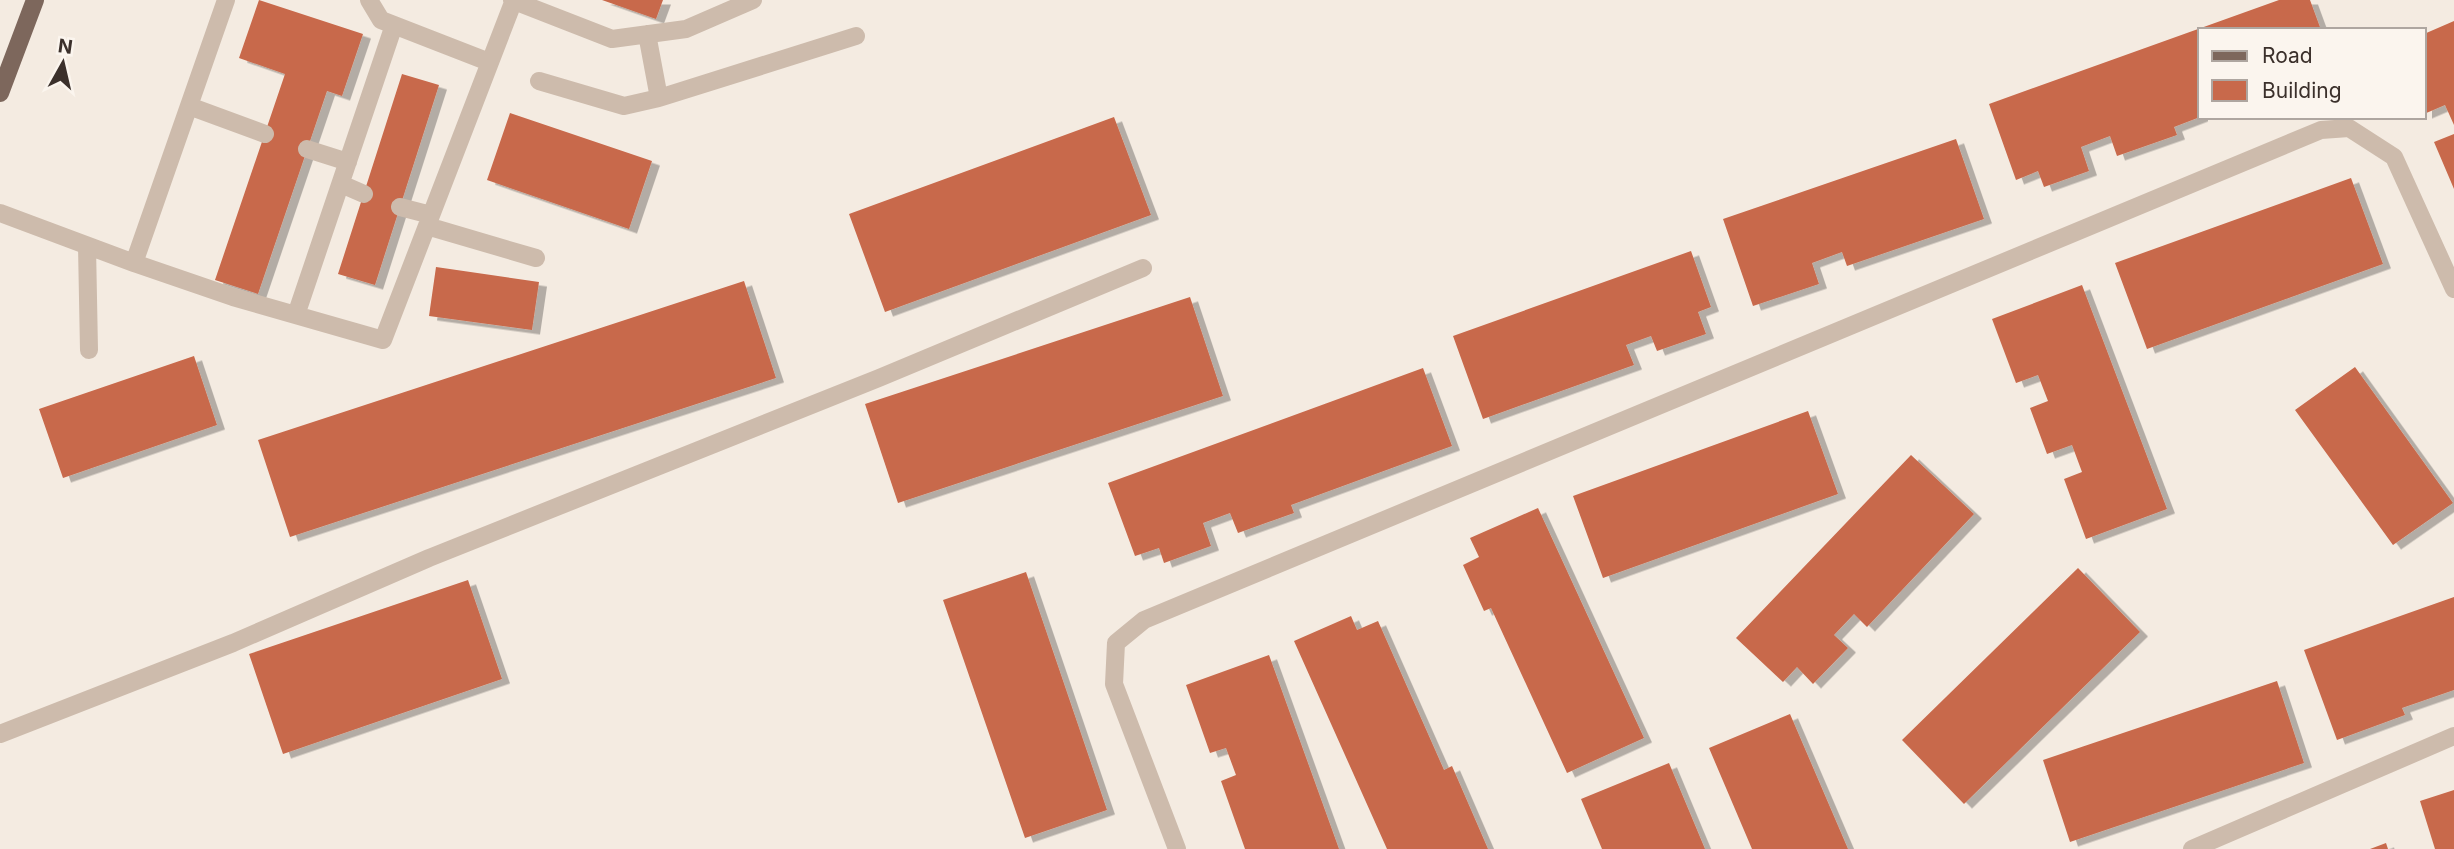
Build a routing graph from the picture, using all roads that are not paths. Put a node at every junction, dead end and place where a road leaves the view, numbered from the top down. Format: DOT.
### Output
graph roads {
  1 [pos="35,0"];
  2 [pos="226,0"];
  3 [pos="369,0"];
  4 [pos="513,0"];
  5 [pos="753,0"];
  6 [pos="394,25"];
  7 [pos="647,34"];
  8 [pos="856,36"];
  9 [pos="489,62"];
  10 [pos="540,81"];
  11 [pos="0,93"];
  12 [pos="659,98"];
  13 [pos="189,106"];
  14 [pos="265,134"];
  15 [pos="307,149"];
  16 [pos="348,162"];
  17 [pos="341,184"];
  18 [pos="364,194"];
  19 [pos="400,206"];
  20 [pos="0,213"];
  21 [pos="429,220"];
  22 [pos="87,246"];
  23 [pos="536,258"];
  24 [pos="134,263"];
  25 [pos="1143,268"];
  26 [pos="2454,289"];
  27 [pos="296,315"];
  28 [pos="89,350"];
  29 [pos="0,734"];
  30 [pos="2454,737"];
  31 [pos="1177,849"];
  32 [pos="2192,849"];
  1 -- 11 [label="main road"];
  2 -- 13 [label="lane"];
  3 -- 6 [label="lane"];
  4 -- 7 [label="lane"];
  4 -- 9 [label="lane"];
  5 -- 7 [label="lane"];
  6 -- 9 [label="lane"];
  6 -- 16 [label="lane"];
  7 -- 12 [label="lane"];
  8 -- 12 [label="lane"];
  9 -- 21 [label="lane"];
  10 -- 12 [label="lane"];
  13 -- 14 [label="lane"];
  13 -- 24 [label="lane"];
  15 -- 16 [label="lane"];
  16 -- 17 [label="lane"];
  17 -- 18 [label="lane"];
  17 -- 27 [label="lane"];
  19 -- 21 [label="lane"];
  20 -- 22 [label="lane"];
  21 -- 23 [label="lane"];
  21 -- 27 [label="lane"];
  22 -- 24 [label="lane"];
  22 -- 28 [label="lane"];
  24 -- 27 [label="lane"];
  25 -- 29 [label="lane"];
  26 -- 31 [label="lane"];
  30 -- 32 [label="lane"];
}
